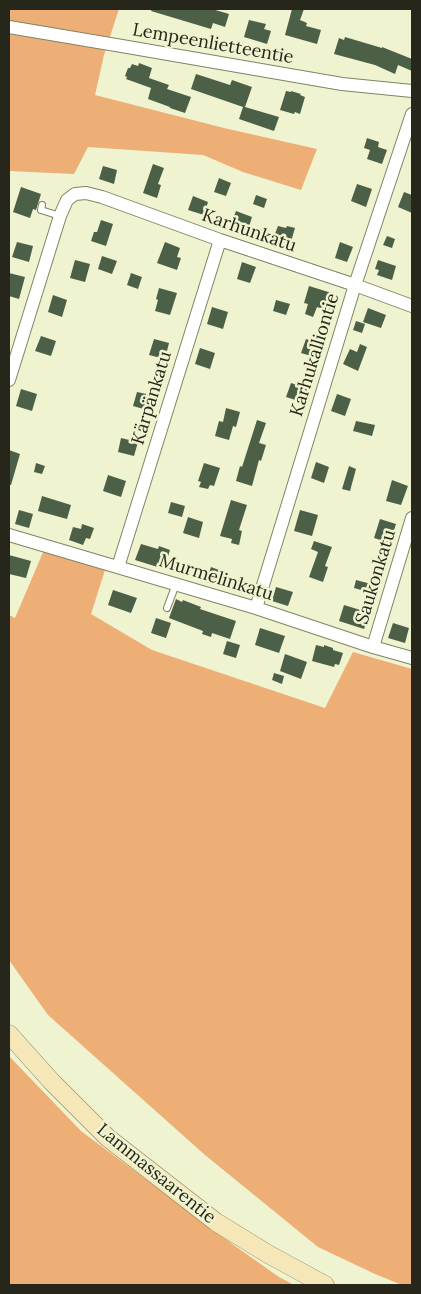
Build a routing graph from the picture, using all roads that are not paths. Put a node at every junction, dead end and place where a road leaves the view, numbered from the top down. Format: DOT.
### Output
graph roads {
  1 [pos="9,27"];
  2 [pos="412,90"];
  3 [pos="412,114"];
  4 [pos="42,205"];
  5 [pos="60,216"];
  6 [pos="220,240"];
  7 [pos="355,285"];
  8 [pos="412,306"];
  9 [pos="9,380"];
  10 [pos="412,518"];
  11 [pos="9,535"];
  12 [pos="118,567"];
  13 [pos="176,584"];
  14 [pos="167,608"];
  15 [pos="256,608"];
  16 [pos="373,646"];
  17 [pos="412,658"];
  18 [pos="9,1034"];
  19 [pos="325,1285"];
  1 -- 2 [label="street, Lempeenlietteentie"];
  3 -- 7 [label="street, Karhukalliontie"];
  4 -- 5 [label="lane"];
  5 -- 6 [label="street, Karhunkatu"];
  5 -- 9 [label="street"];
  6 -- 7 [label="street, Karhunkatu"];
  6 -- 12 [label="street, Kärpänkatu"];
  7 -- 8 [label="street, Karhunkatu"];
  7 -- 15 [label="street, Karhukalliontie"];
  10 -- 16 [label="street, Saukonkatu"];
  11 -- 12 [label="street, Murmelinkatu"];
  12 -- 13 [label="street, Murmelinkatu"];
  13 -- 14 [label="lane"];
  13 -- 15 [label="street, Murmelinkatu"];
  15 -- 16 [label="street, Murmelinkatu"];
  16 -- 17 [label="street, Murmelinkatu"];
  18 -- 19 [label="street, Lammassaarentie"];
}
